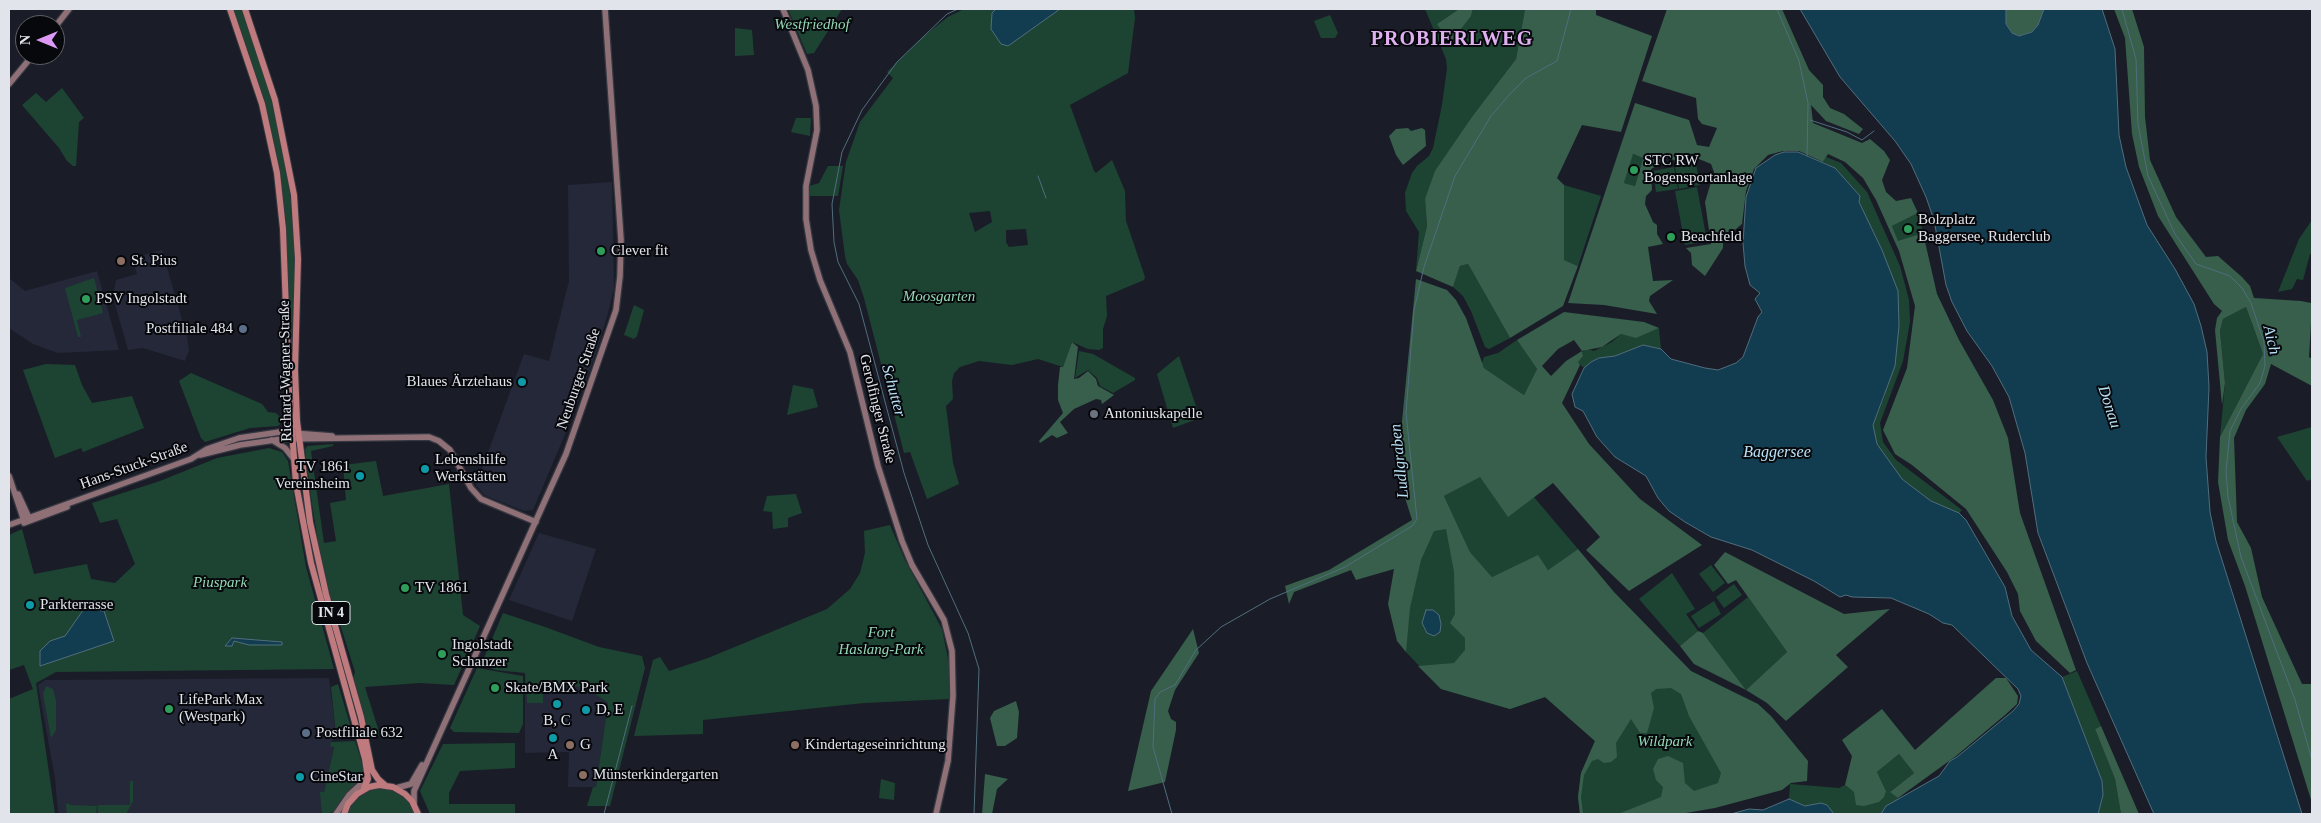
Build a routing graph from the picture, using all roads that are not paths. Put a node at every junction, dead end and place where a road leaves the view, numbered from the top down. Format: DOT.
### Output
graph roads {
  1 [pos="230,9"];
  2 [pos="245,9"];
  3 [pos="605,9"];
  4 [pos="783,9"];
  5 [pos="25,65"];
  6 [pos="9,84"];
  7 [pos="295,436"];
  8 [pos="272,440"];
  9 [pos="200,455"];
  10 [pos="293,458"];
  11 [pos="9,476"];
  12 [pos="27,520"];
  13 [pos="536,522"];
  14 [pos="9,525"];
  15 [pos="9,529"];
  16 [pos="441,732"];
  17 [pos="365,759"];
  18 [pos="386,786"];
  19 [pos="396,788"];
  20 [pos="363,790"];
  21 [pos="414,804"];
  22 [pos="346,811"];
  23 [pos="336,814"];
  24 [pos="340,814"];
  25 [pos="418,814"];
  26 [pos="936,814"];
  1 -- 7 [label="main road, Richard-Wagner-Straße"];
  2 -- 7 [label="main road, Richard-Wagner-Straße"];
  3 -- 13 [label="main road, Neuburger Straße"];
  4 -- 26 [label="main road, Gerolfinger Straße"];
  5 -- 6 [label="main road"];
  7 -- 8 [label="main road, Hans-Stuck-Straße"];
  7 -- 9 [label="main road, Hans-Stuck-Straße"];
  7 -- 10 [label="main road, Richard-Wagner-Straße / IN 4"];
  7 -- 13 [label="main road"];
  7 -- 18 [label="main road, Richard-Wagner-Straße / IN 4"];
  8 -- 9 [label="main road, Hans-Stuck-Straße"];
  8 -- 10 [label="main road"];
  9 -- 12 [label="main road, Hans-Stuck-Straße"];
  10 -- 17 [label="main road, Richard-Wagner-Straße / IN 4"];
  11 -- 12 [label="main road"];
  12 -- 14 [label="main road, Hans-Stuck-Straße"];
  12 -- 15 [label="main road, Hans-Stuck-Straße"];
  13 -- 16 [label="main road, Neuburger Straße"];
  16 -- 19 [label="main road, Neuburger Straße"];
  16 -- 21 [label="main road, Neuburger Straße"];
  17 -- 20 [label="main road, IN 4"];
  17 -- 23 [label="main road"];
  18 -- 19 [label="main road"];
  18 -- 20 [label="main road"];
  19 -- 21 [label="main road"];
  20 -- 22 [label="main road"];
  21 -- 25 [label="main road"];
  22 -- 24 [label="main road"];
}
